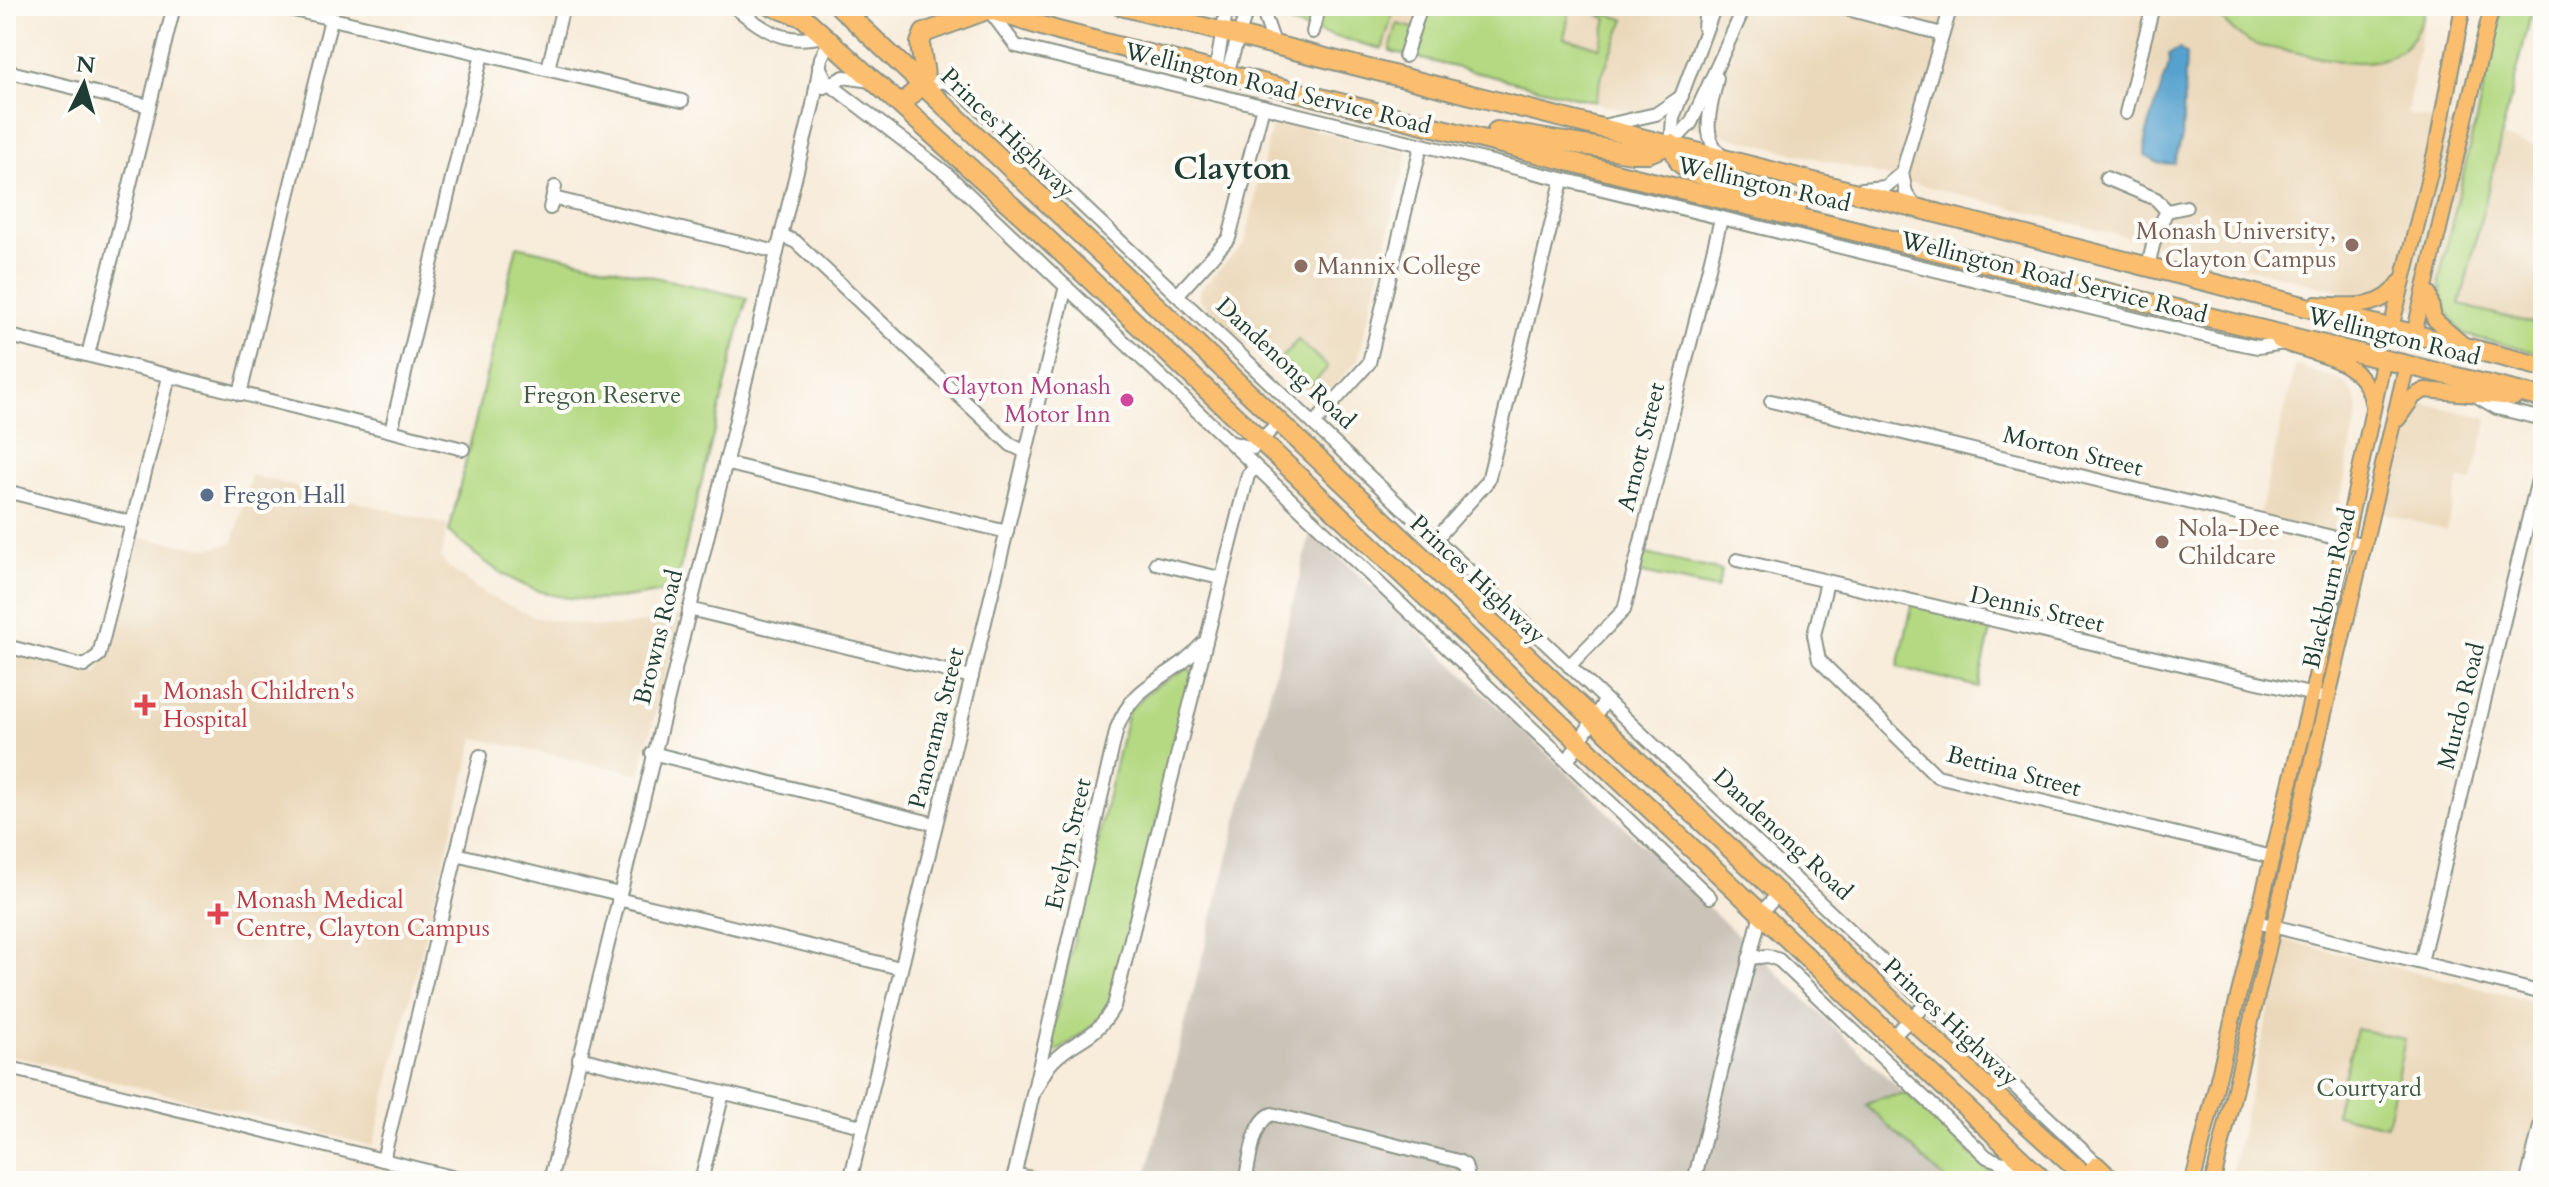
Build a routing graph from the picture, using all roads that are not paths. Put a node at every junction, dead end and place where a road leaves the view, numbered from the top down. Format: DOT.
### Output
graph roads {
  1 [pos="174,6"];
  2 [pos="277,6"];
  3 [pos="563,6"];
  4 [pos="733,6"];
  5 [pos="771,6"];
  6 [pos="839,6"];
  7 [pos="1121,6"];
  8 [pos="1227,6"];
  9 [pos="1248,6"];
  10 [pos="1261,6"];
  11 [pos="1319,6"];
  12 [pos="1421,6"];
  13 [pos="1706,6"];
  14 [pos="1715,6"];
  15 [pos="1745,6"];
  16 [pos="1836,6"];
  17 [pos="1951,6"];
  18 [pos="2463,6"];
  19 [pos="2492,6"];
  20 [pos="984,9"];
  21 [pos="796,11"];
  22 [pos="2151,14"];
  23 [pos="331,19"];
  24 [pos="1232,32"];
  25 [pos="1313,32"];
  26 [pos="1942,34"];
  27 [pos="826,39"];
  28 [pos="1274,43"];
  29 [pos="1702,43"];
  30 [pos="482,54"];
  31 [pos="1722,55"];
  32 [pos="1405,56"];
  33 [pos="819,66"];
  34 [pos="548,69"];
  35 [pos="6,71"];
  36 [pos="1222,71"];
  37 [pos="828,83"];
  38 [pos="878,83"];
  39 [pos="923,85"];
  40 [pos="1682,96"];
  41 [pos="682,101"];
  42 [pos="902,104"];
  43 [pos="813,105"];
  44 [pos="149,106"];
  45 [pos="1263,106"];
  46 [pos="2126,113"];
  47 [pos="1433,123"];
  48 [pos="1600,126"];
  49 [pos="1671,144"];
  50 [pos="1421,146"];
  51 [pos="1724,158"];
  52 [pos="1902,173"];
  53 [pos="1623,175"];
  54 [pos="2106,178"];
  55 [pos="1568,182"];
  56 [pos="1849,189"];
  57 [pos="553,197"];
  58 [pos="1916,207"];
  59 [pos="2186,207"];
  60 [pos="2167,211"];
  61 [pos="1024,217"];
  62 [pos="1796,217"];
  63 [pos="1721,219"];
  64 [pos="781,235"];
  65 [pos="1813,241"];
  66 [pos="1918,244"];
  67 [pos="1029,251"];
  68 [pos="777,252"];
  69 [pos="2148,266"];
  70 [pos="2403,276"];
  71 [pos="2428,280"];
  72 [pos="1066,286"];
  73 [pos="1178,294"];
  74 [pos="2318,306"];
  75 [pos="2391,328"];
  76 [pos="2414,334"];
  77 [pos="6,335"];
  78 [pos="2300,343"];
  79 [pos="2469,348"];
  80 [pos="88,355"];
  81 [pos="2384,358"];
  82 [pos="2407,364"];
  83 [pos="2543,367"];
  84 [pos="2437,371"];
  85 [pos="169,377"];
  86 [pos="2471,393"];
  87 [pos="240,394"];
  88 [pos="2543,400"];
  89 [pos="1771,401"];
  90 [pos="2373,410"];
  91 [pos="2543,419"];
  92 [pos="1278,423"];
  93 [pos="1314,424"];
  94 [pos="2391,430"];
  95 [pos="391,431"];
  96 [pos="1226,440"];
  97 [pos="1262,442"];
  98 [pos="463,449"];
  99 [pos="1026,452"];
  100 [pos="2543,459"];
  101 [pos="725,463"];
  102 [pos="1255,468"];
  103 [pos="6,491"];
  104 [pos="1306,514"];
  105 [pos="1341,517"];
  106 [pos="133,523"];
  107 [pos="1007,532"];
  108 [pos="1436,539"];
  109 [pos="2346,540"];
  110 [pos="2365,545"];
  111 [pos="1737,560"];
  112 [pos="1156,563"];
  113 [pos="1220,578"];
  114 [pos="1827,582"];
  115 [pos="689,609"];
  116 [pos="1204,642"];
  117 [pos="6,646"];
  118 [pos="1569,666"];
  119 [pos="972,677"];
  120 [pos="2312,695"];
  121 [pos="2328,697"];
  122 [pos="1605,701"];
  123 [pos="1594,719"];
  124 [pos="1580,741"];
  125 [pos="652,753"];
  126 [pos="480,756"];
  127 [pos="1568,760"];
  128 [pos="935,824"];
  129 [pos="1663,851"];
  130 [pos="456,854"];
  131 [pos="1699,856"];
  132 [pos="2272,857"];
  133 [pos="1779,893"];
  134 [pos="618,896"];
  135 [pos="1710,897"];
  136 [pos="1761,913"];
  137 [pos="2256,922"];
  138 [pos="2272,927"];
  139 [pos="1749,958"];
  140 [pos="2421,962"];
  141 [pos="900,968"];
  142 [pos="2542,992"];
  143 [pos="1927,1003"];
  144 [pos="1868,1015"];
  145 [pos="1911,1019"];
  146 [pos="1892,1037"];
  147 [pos="1870,1044"];
  148 [pos="579,1058"];
  149 [pos="6,1067"];
  150 [pos="1949,1092"];
  151 [pos="723,1093"];
  152 [pos="1033,1094"];
  153 [pos="2543,1114"];
  154 [pos="862,1126"];
  155 [pos="1956,1128"];
  156 [pos="383,1160"];
  157 [pos="2032,1173"];
  158 [pos="411,1174"];
  159 [pos="2091,1174"];
  160 [pos="1014,1178"];
  161 [pos="468,1181"];
  162 [pos="550,1181"];
  163 [pos="701,1181"];
  164 [pos="850,1181"];
  165 [pos="1045,1181"];
  166 [pos="1245,1181"];
  167 [pos="1469,1181"];
  168 [pos="1694,1181"];
  169 [pos="2115,1181"];
  170 [pos="2193,1181"];
  171 [pos="2213,1181"];
  172 [pos="2527,1181"];
  1 -- 44 [label="street"];
  2 -- 23 [label="street"];
  3 -- 34 [label="street"];
  4 -- 27 [label="street"];
  5 -- 21 [label="highway"];
  6 -- 39 [label="highway, Princes Highway"];
  7 -- 24 [label="highway, Wellington Road"];
  8 -- 24 [label="street"];
  9 -- 24 [label="street"];
  10 -- 28 [label="street"];
  11 -- 25 [label="street"];
  12 -- 32 [label="street"];
  13 -- 29 [label="street"];
  14 -- 29 [label="street"];
  15 -- 31 [label="street"];
  16 -- 26 [label="street"];
  17 -- 26 [label="street"];
  18 -- 70 [label="main road, Blackburn Road"];
  19 -- 71 [label="main road, Blackburn Road"];
  20 -- 36 [label="highway, Wellington Road"];
  20 -- 39 [label="highway"];
  20 -- 45 [label="street, Wellington Road Service Road"];
  21 -- 27 [label="highway"];
  22 -- 46 [label="street"];
  23 -- 30 [label="street"];
  23 -- 87 [label="street"];
  24 -- 28 [label="highway, Wellington Road"];
  24 -- 36 [label="street"];
  26 -- 52 [label="street"];
  27 -- 33 [label="street, Browns Road"];
  27 -- 38 [label="highway, Princes Highway"];
  28 -- 48 [label="highway, Wellington Road"];
  29 -- 40 [label="street"];
  30 -- 34 [label="street"];
  30 -- 95 [label="street"];
  31 -- 49 [label="street"];
  31 -- 51 [label="street"];
  33 -- 37 [label="street"];
  33 -- 43 [label="street, Browns Road"];
  34 -- 41 [label="street"];
  35 -- 44 [label="street"];
  36 -- 47 [label="highway, Wellington Road"];
  37 -- 38 [label="street"];
  37 -- 43 [label="street, Browns Road"];
  37 -- 67 [label="street"];
  38 -- 42 [label="highway, Princes Highway"];
  39 -- 42 [label="highway"];
  39 -- 73 [label="street, Dandenong Road"];
  39 -- 92 [label="highway, Princes Highway"];
  40 -- 48 [label="street"];
  40 -- 49 [label="street"];
  42 -- 61 [label="highway, Princes Highway"];
  43 -- 64 [label="street, Browns Road"];
  44 -- 80 [label="street"];
  45 -- 50 [label="street, Wellington Road Service Road"];
  45 -- 73 [label="street"];
  47 -- 49 [label="highway"];
  47 -- 53 [label="highway, Wellington Road"];
  48 -- 49 [label="highway, Wellington Road"];
  49 -- 51 [label="highway, Wellington Road"];
  49 -- 66 [label="highway"];
  50 -- 55 [label="street, Wellington Road Service Road"];
  50 -- 93 [label="street"];
  51 -- 56 [label="highway, Wellington Road"];
  52 -- 56 [label="street"];
  52 -- 58 [label="street"];
  53 -- 55 [label="street, Wellington Road Service Road"];
  53 -- 62 [label="highway, Wellington Road"];
  54 -- 60 [label="street"];
  55 -- 63 [label="street, Wellington Road Service Road"];
  55 -- 108 [label="street"];
  56 -- 58 [label="highway, Wellington Road"];
  57 -- 68 [label="street"];
  58 -- 69 [label="highway, Wellington Road"];
  59 -- 60 [label="street"];
  60 -- 69 [label="street"];
  61 -- 67 [label="street"];
  61 -- 97 [label="highway, Princes Highway"];
  62 -- 65 [label="street"];
  62 -- 66 [label="highway, Wellington Road"];
  63 -- 65 [label="street, Wellington Road Service Road"];
  63 -- 118 [label="street, Arnott Street"];
  64 -- 68 [label="street, Browns Road"];
  64 -- 99 [label="street"];
  65 -- 78 [label="street, Wellington Road Service Road"];
  66 -- 78 [label="highway, Wellington Road"];
  67 -- 72 [label="street"];
  68 -- 101 [label="street, Browns Road"];
  69 -- 74 [label="highway, Wellington Road"];
  70 -- 74 [label="main road"];
  70 -- 75 [label="main road, Blackburn Road"];
  71 -- 76 [label="main road, Blackburn Road"];
  71 -- 79 [label="main road"];
  72 -- 96 [label="street"];
  72 -- 99 [label="street, Panorama Street"];
  73 -- 93 [label="street, Dandenong Road"];
  74 -- 75 [label="highway, Wellington Road"];
  74 -- 78 [label="highway"];
  75 -- 76 [label="highway, Wellington Road"];
  75 -- 81 [label="highway, Blackburn Road"];
  76 -- 79 [label="highway, Wellington Road"];
  76 -- 82 [label="highway, Blackburn Road"];
  77 -- 80 [label="street"];
  78 -- 81 [label="highway, Wellington Road"];
  78 -- 90 [label="main road"];
  79 -- 83 [label="highway, Wellington Road"];
  80 -- 85 [label="street"];
  81 -- 82 [label="highway, Wellington Road"];
  81 -- 90 [label="main road, Blackburn Road"];
  82 -- 84 [label="highway, Wellington Road"];
  82 -- 94 [label="main road, Blackburn Road"];
  84 -- 86 [label="main road"];
  84 -- 88 [label="highway, Wellington Road"];
  85 -- 87 [label="street"];
  85 -- 106 [label="street"];
  86 -- 88 [label="main road"];
  86 -- 91 [label="street"];
  86 -- 94 [label="main road"];
  87 -- 95 [label="street"];
  89 -- 109 [label="street, Morton Street"];
  90 -- 109 [label="main road, Blackburn Road"];
  92 -- 97 [label="street, Dandenong Road"];
  92 -- 123 [label="highway, Princes Highway"];
  93 -- 108 [label="street, Dandenong Road"];
  94 -- 110 [label="main road, Blackburn Road"];
  95 -- 98 [label="street"];
  96 -- 97 [label="street"];
  96 -- 102 [label="street"];
  97 -- 105 [label="highway, Princes Highway"];
  99 -- 107 [label="street, Panorama Street"];
  100 -- 140 [label="street, Murdo Road"];
  101 -- 107 [label="street"];
  101 -- 115 [label="street, Browns Road"];
  102 -- 104 [label="street"];
  102 -- 113 [label="street, Evelyn Street"];
  103 -- 106 [label="street"];
  104 -- 105 [label="street"];
  104 -- 127 [label="street"];
  105 -- 124 [label="highway, Princes Highway"];
  106 -- 117 [label="street"];
  107 -- 119 [label="street, Panorama Street"];
  108 -- 118 [label="street, Dandenong Road"];
  109 -- 110 [label="street, Morton Street"];
  109 -- 120 [label="main road, Blackburn Road"];
  110 -- 121 [label="main road, Blackburn Road"];
  111 -- 114 [label="street, Dennis Street"];
  112 -- 113 [label="street"];
  113 -- 116 [label="street, Evelyn Street"];
  114 -- 120 [label="street, Dennis Street"];
  114 -- 132 [label="street, Bettina Street"];
  115 -- 119 [label="street"];
  115 -- 125 [label="street, Browns Road"];
  116 -- 152 [label="street, Evelyn Street"];
  116 -- 152 [label="street, Evelyn Street"];
  118 -- 122 [label="street, Dandenong Road"];
  119 -- 128 [label="street, Panorama Street"];
  120 -- 121 [label="street, Dennis Street"];
  120 -- 132 [label="main road, Blackburn Road"];
  121 -- 138 [label="main road, Blackburn Road"];
  122 -- 123 [label="street"];
  122 -- 143 [label="street, Dandenong Road"];
  123 -- 124 [label="street"];
  123 -- 133 [label="highway, Princes Highway"];
  124 -- 127 [label="street"];
  124 -- 131 [label="highway, Princes Highway"];
  125 -- 128 [label="street"];
  125 -- 134 [label="street, Browns Road"];
  126 -- 130 [label="street"];
  127 -- 129 [label="street"];
  128 -- 141 [label="street, Panorama Street"];
  129 -- 131 [label="street"];
  129 -- 135 [label="street"];
  130 -- 134 [label="street"];
  130 -- 156 [label="street"];
  131 -- 136 [label="highway, Princes Highway"];
  132 -- 137 [label="main road, Blackburn Road"];
  133 -- 136 [label="street"];
  133 -- 145 [label="highway, Princes Highway"];
  134 -- 141 [label="street"];
  134 -- 148 [label="street, Browns Road"];
  136 -- 139 [label="street"];
  136 -- 144 [label="highway, Princes Highway"];
  137 -- 138 [label="street"];
  137 -- 170 [label="main road, Blackburn Road"];
  138 -- 140 [label="street"];
  138 -- 171 [label="main road, Blackburn Road"];
  139 -- 147 [label="street, Princes Highway"];
  139 -- 168 [label="street"];
  140 -- 142 [label="street"];
  141 -- 154 [label="street, Panorama Street"];
  143 -- 145 [label="street"];
  143 -- 159 [label="street, Dandenong Road"];
  144 -- 146 [label="highway, Princes Highway"];
  144 -- 147 [label="street"];
  145 -- 146 [label="street"];
  145 -- 159 [label="highway, Princes Highway"];
  146 -- 150 [label="highway, Princes Highway"];
  147 -- 155 [label="street, Princes Highway"];
  148 -- 151 [label="street"];
  148 -- 162 [label="street, Browns Road"];
  149 -- 156 [label="street"];
  150 -- 155 [label="street"];
  150 -- 157 [label="highway, Princes Highway"];
  151 -- 154 [label="street"];
  151 -- 163 [label="street"];
  152 -- 160 [label="street, Evelyn Street"];
  153 -- 172 [label="street"];
  154 -- 164 [label="street, Panorama Street"];
  155 -- 157 [label="street, Princes Highway"];
  156 -- 158 [label="street"];
  158 -- 161 [label="street"];
  159 -- 169 [label="main road"];
  160 -- 165 [label="street"];
  166 -- 167 [label="street"];
}
